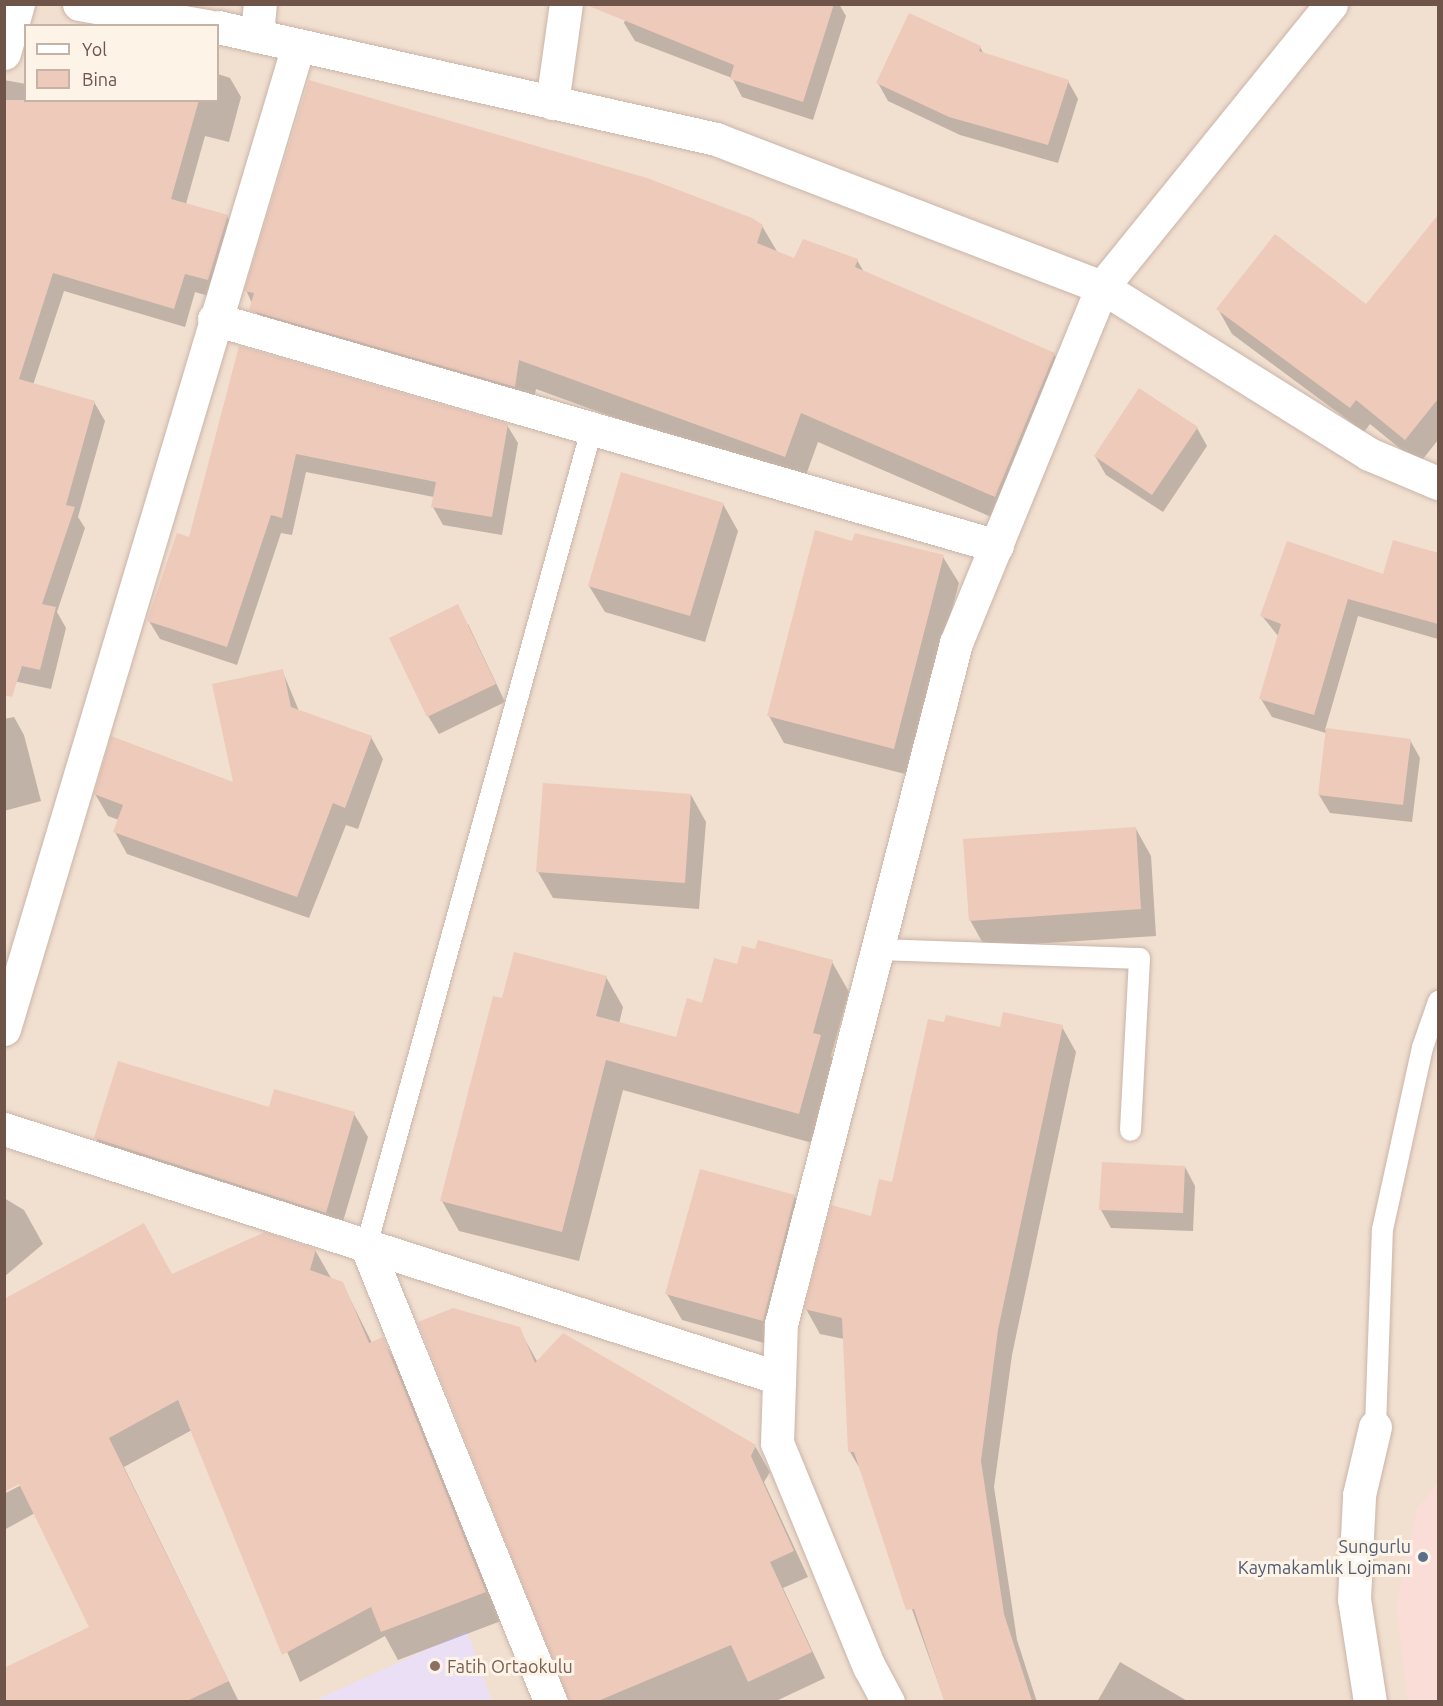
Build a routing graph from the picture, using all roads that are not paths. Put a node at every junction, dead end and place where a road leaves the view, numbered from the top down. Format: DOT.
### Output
graph roads {
  1 [pos="18,4"];
  2 [pos="80,4"];
  3 [pos="260,4"];
  4 [pos="566,4"];
  5 [pos="1331,4"];
  6 [pos="195,24"];
  7 [pos="219,27"];
  8 [pos="257,36"];
  9 [pos="298,46"];
  10 [pos="4,53"];
  11 [pos="552,103"];
  12 [pos="1102,287"];
  13 [pos="214,319"];
  14 [pos="591,429"];
  15 [pos="1438,483"];
  16 [pos="997,546"];
  17 [pos="881,949"];
  18 [pos="1438,1001"];
  19 [pos="4,1029"];
  20 [pos="4,1129"];
  21 [pos="1130,1130"];
  22 [pos="366,1245"];
  23 [pos="779,1378"];
  24 [pos="1375,1427"];
  25 [pos="551,1701"];
  26 [pos="888,1701"];
  27 [pos="1370,1701"];
  1 -- 10 [label="street"];
  2 -- 6 [label="street"];
  3 -- 8 [label="street"];
  4 -- 11 [label="street"];
  5 -- 12 [label="street"];
  7 -- 8 [label="street"];
  8 -- 9 [label="street"];
  9 -- 11 [label="street"];
  9 -- 13 [label="street"];
  11 -- 12 [label="street"];
  12 -- 15 [label="street"];
  12 -- 16 [label="street"];
  13 -- 14 [label="street"];
  13 -- 19 [label="street"];
  14 -- 16 [label="street"];
  14 -- 22 [label="lane"];
  16 -- 17 [label="street"];
  17 -- 21 [label="lane"];
  17 -- 23 [label="street"];
  18 -- 24 [label="lane"];
  20 -- 22 [label="street"];
  22 -- 23 [label="street"];
  22 -- 25 [label="street"];
  23 -- 26 [label="street"];
  24 -- 27 [label="street"];
}
